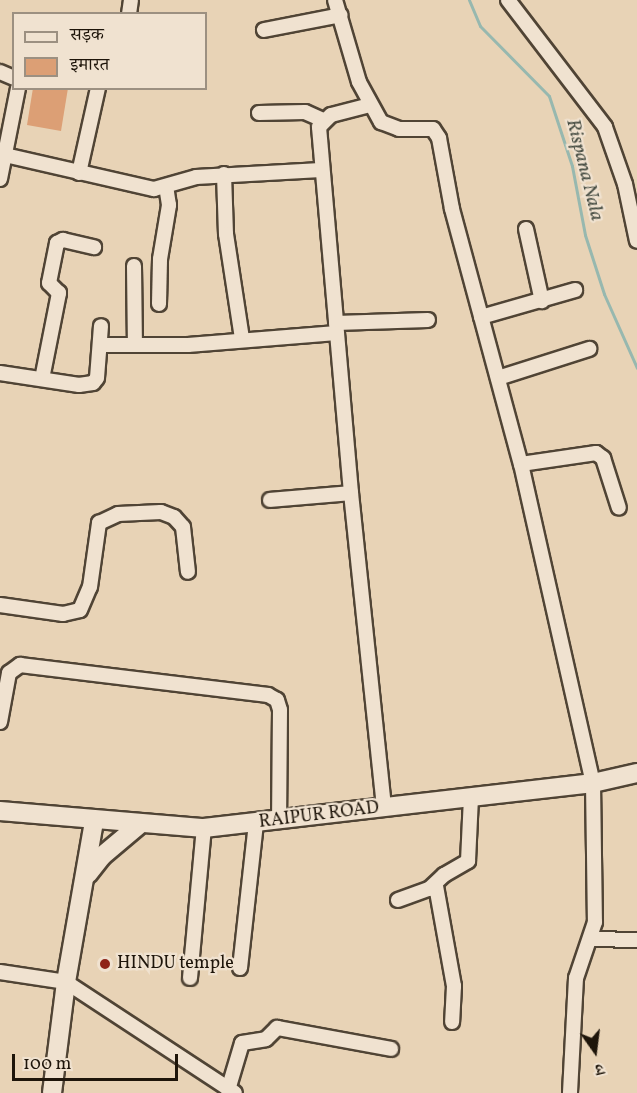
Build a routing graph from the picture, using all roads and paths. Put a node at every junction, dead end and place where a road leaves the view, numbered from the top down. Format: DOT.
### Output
graph roads {
  1 [pos="335,0"];
  2 [pos="508,0"];
  3 [pos="340,15"];
  4 [pos="264,30"];
  5 [pos="18,90"];
  6 [pos="98,90"];
  7 [pos="370,105"];
  8 [pos="259,113"];
  9 [pos="323,120"];
  10 [pos="5,155"];
  11 [pos="321,170"];
  12 [pos="80,173"];
  13 [pos="224,174"];
  14 [pos="0,179"];
  15 [pos="166,187"];
  16 [pos="526,229"];
  17 [pos="637,241"];
  18 [pos="94,247"];
  19 [pos="134,266"];
  20 [pos="575,290"];
  21 [pos="542,301"];
  22 [pos="159,304"];
  23 [pos="481,317"];
  24 [pos="428,320"];
  25 [pos="101,326"];
  26 [pos="337,328"];
  27 [pos="242,339"];
  28 [pos="101,345"];
  29 [pos="135,345"];
  30 [pos="589,349"];
  31 [pos="0,373"];
  32 [pos="498,378"];
  33 [pos="42,379"];
  34 [pos="521,464"];
  35 [pos="351,493"];
  36 [pos="270,500"];
  37 [pos="619,508"];
  38 [pos="188,572"];
  39 [pos="0,605"];
  40 [pos="0,722"];
  41 [pos="637,773"];
  42 [pos="593,783"];
  43 [pos="471,797"];
  44 [pos="384,807"];
  45 [pos="0,811"];
  46 [pos="94,821"];
  47 [pos="279,821"];
  48 [pos="140,824"];
  49 [pos="256,824"];
  50 [pos="204,828"];
  51 [pos="85,879"];
  52 [pos="436,885"];
  53 [pos="398,900"];
  54 [pos="591,939"];
  55 [pos="637,940"];
  56 [pos="240,968"];
  57 [pos="0,972"];
  58 [pos="189,978"];
  59 [pos="66,982"];
  60 [pos="452,1022"];
  61 [pos="391,1049"];
  62 [pos="231,1091"];
  63 [pos="52,1093"];
  64 [pos="570,1093"];
  1 -- 3 [label="street"];
  2 -- 17 [label="street"];
  3 -- 4 [label="street"];
  3 -- 7 [label="street"];
  5 -- 10 [label="street"];
  6 -- 12 [label="street"];
  7 -- 9 [label="street"];
  7 -- 23 [label="street"];
  8 -- 9 [label="street"];
  9 -- 11 [label="street"];
  10 -- 12 [label="street"];
  10 -- 14 [label="street"];
  11 -- 13 [label="street"];
  11 -- 26 [label="street"];
  12 -- 15 [label="street"];
  13 -- 15 [label="street"];
  13 -- 27 [label="street"];
  15 -- 22 [label="street"];
  16 -- 21 [label="street"];
  18 -- 33 [label="street"];
  19 -- 29 [label="street"];
  20 -- 21 [label="street"];
  21 -- 23 [label="street"];
  23 -- 32 [label="street"];
  24 -- 26 [label="street"];
  25 -- 28 [label="street"];
  26 -- 27 [label="street"];
  26 -- 35 [label="street"];
  27 -- 29 [label="street"];
  28 -- 29 [label="street"];
  28 -- 33 [label="street"];
  30 -- 32 [label="street"];
  31 -- 33 [label="street"];
  32 -- 34 [label="street"];
  34 -- 37 [label="street"];
  34 -- 42 [label="street"];
  35 -- 36 [label="street"];
  35 -- 44 [label="street"];
  38 -- 39 [label="street"];
  40 -- 47 [label="street"];
  41 -- 42 [label="main road, RAIPUR ROAD"];
  42 -- 43 [label="main road, RAIPUR ROAD"];
  42 -- 54 [label="street"];
  43 -- 44 [label="main road, RAIPUR ROAD"];
  43 -- 52 [label="street"];
  44 -- 47 [label="main road, RAIPUR ROAD"];
  45 -- 46 [label="main road, RAIPUR ROAD"];
  46 -- 48 [label="main road, RAIPUR ROAD"];
  46 -- 51 [label="main road"];
  47 -- 49 [label="main road, RAIPUR ROAD"];
  48 -- 50 [label="main road, RAIPUR ROAD"];
  48 -- 51 [label="main road"];
  49 -- 50 [label="main road, RAIPUR ROAD"];
  49 -- 56 [label="street"];
  50 -- 58 [label="street"];
  51 -- 59 [label="main road"];
  52 -- 53 [label="street"];
  52 -- 60 [label="street"];
  54 -- 55 [label="street"];
  54 -- 64 [label="street"];
  57 -- 59 [label="street"];
  59 -- 62 [label="street"];
  59 -- 63 [label="main road"];
  61 -- 62 [label="street"];
}
